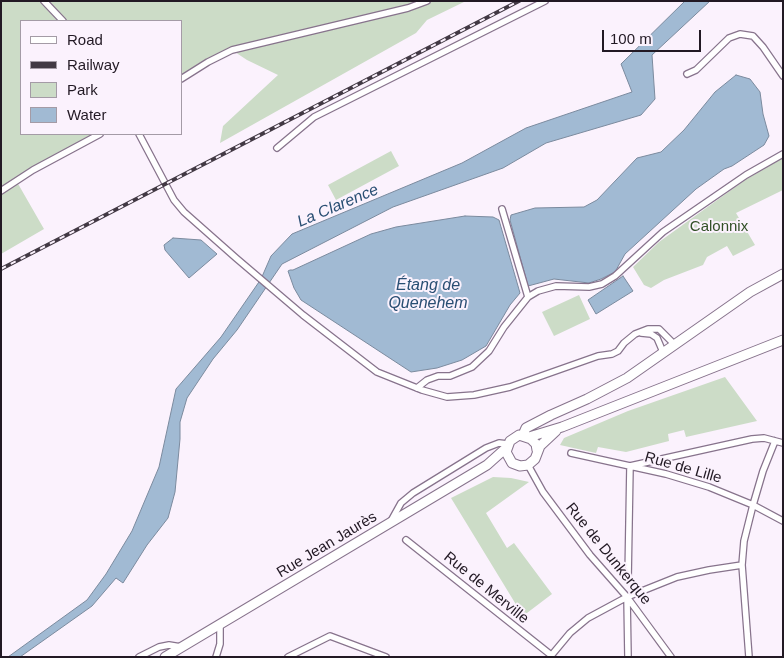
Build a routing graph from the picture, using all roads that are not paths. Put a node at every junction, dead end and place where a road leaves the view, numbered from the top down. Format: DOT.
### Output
graph roads {
  1 [pos="44,1"];
  2 [pos="427,1"];
  3 [pos="544,1"];
  4 [pos="62,20"];
  5 [pos="687,74"];
  6 [pos="783,76"];
  7 [pos="182,78"];
  8 [pos="98,135"];
  9 [pos="140,135"];
  10 [pos="277,148"];
  11 [pos="783,154"];
  12 [pos="1,191"];
  13 [pos="502,209"];
  14 [pos="783,274"];
  15 [pos="528,297"];
  16 [pos="639,333"];
  17 [pos="783,340"];
  18 [pos="674,344"];
  19 [pos="663,352"];
  20 [pos="417,388"];
  21 [pos="562,428"];
  22 [pos="526,436"];
  23 [pos="776,441"];
  24 [pos="783,443"];
  25 [pos="507,446"];
  26 [pos="537,450"];
  27 [pos="571,453"];
  28 [pos="512,463"];
  29 [pos="487,465"];
  30 [pos="528,465"];
  31 [pos="630,466"];
  32 [pos="753,505"];
  33 [pos="783,521"];
  34 [pos="392,522"];
  35 [pos="406,540"];
  36 [pos="742,565"];
  37 [pos="628,580"];
  38 [pos="627,597"];
  39 [pos="220,624"];
  40 [pos="181,647"];
  41 [pos="550,656"];
  42 [pos="139,657"];
  43 [pos="165,657"];
  44 [pos="216,657"];
  45 [pos="288,657"];
  46 [pos="386,657"];
  47 [pos="628,657"];
  48 [pos="671,657"];
  49 [pos="749,657"];
  1 -- 4 [label="street"];
  2 -- 7 [label="street"];
  3 -- 10 [label="street"];
  5 -- 6 [label="street"];
  8 -- 12 [label="street"];
  9 -- 20 [label="street"];
  11 -- 15 [label="street"];
  13 -- 15 [label="street"];
  14 -- 18 [label="main road"];
  15 -- 20 [label="street"];
  16 -- 18 [label="street"];
  16 -- 19 [label="street"];
  16 -- 20 [label="street"];
  17 -- 21 [label="main road"];
  18 -- 19 [label="main road"];
  19 -- 22 [label="main road"];
  21 -- 22 [label="main road"];
  21 -- 26 [label="main road"];
  22 -- 25 [label="main road"];
  22 -- 26 [label="main road"];
  23 -- 24 [label="street"];
  23 -- 31 [label="street"];
  23 -- 32 [label="street"];
  25 -- 28 [label="main road"];
  25 -- 29 [label="main road, Rue Jean Jaurès"];
  25 -- 34 [label="street"];
  26 -- 30 [label="main road"];
  27 -- 31 [label="street, Rue de Lille"];
  28 -- 29 [label="main road, Rue Jean Jaurès"];
  28 -- 30 [label="main road"];
  29 -- 34 [label="main road, Rue Jean Jaurès"];
  30 -- 38 [label="street, Rue de Dunkerque"];
  31 -- 32 [label="street, Rue de Lille"];
  31 -- 37 [label="street"];
  32 -- 33 [label="street, Rue de Lille"];
  32 -- 36 [label="street"];
  34 -- 39 [label="main road, Rue Jean Jaurès"];
  35 -- 41 [label="street, Rue de Merville"];
  36 -- 38 [label="street"];
  36 -- 49 [label="street"];
  38 -- 41 [label="street"];
  38 -- 47 [label="street"];
  38 -- 48 [label="street, Rue de Dunkerque"];
  39 -- 40 [label="main road, Rue Jean Jaurès"];
  39 -- 44 [label="street"];
  40 -- 42 [label="street, Rue Jean Jaurès"];
  40 -- 43 [label="main road, Rue Jean Jaurès"];
  45 -- 46 [label="street"];
}
